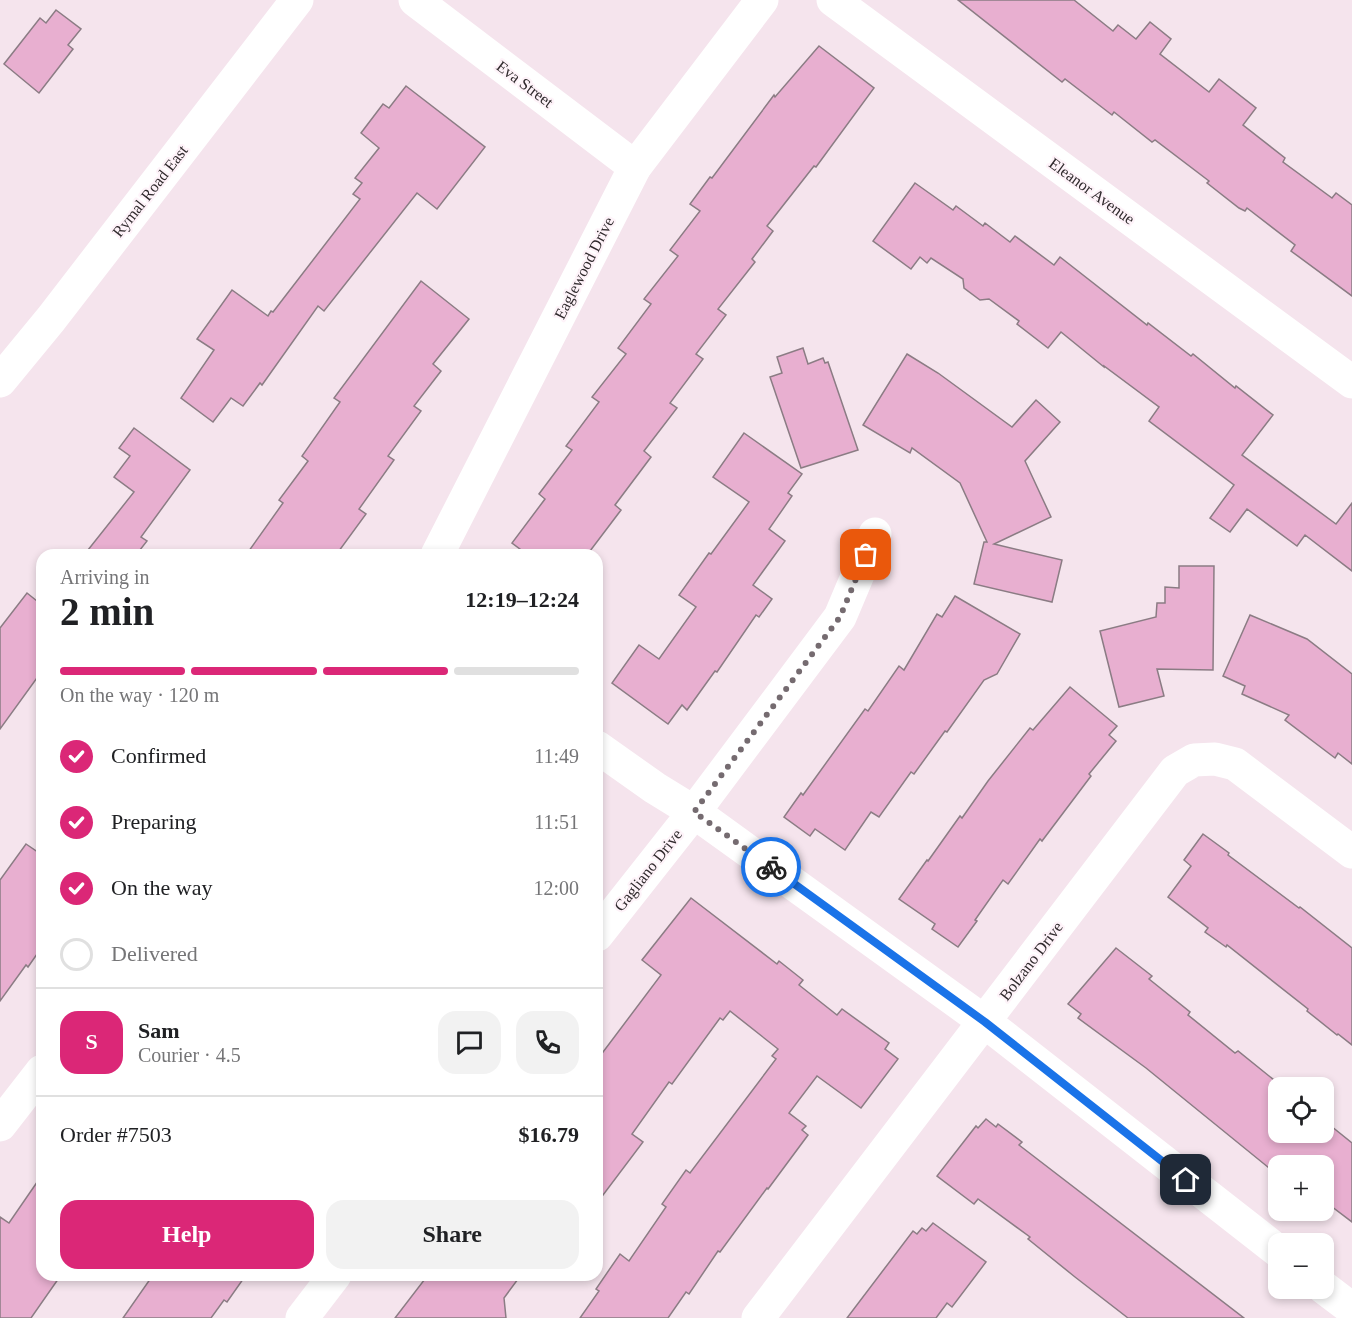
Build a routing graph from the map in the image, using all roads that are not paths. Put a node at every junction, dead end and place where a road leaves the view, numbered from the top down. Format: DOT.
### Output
graph roads {
  1 [pos="297,0"];
  2 [pos="415,0"];
  3 [pos="762,0"];
  4 [pos="833,0"];
  5 [pos="635,167"];
  6 [pos="0,381"];
  7 [pos="1352,382"];
  8 [pos="875,534"];
  9 [pos="440,549"];
  10 [pos="603,751"];
  11 [pos="694,812"];
  12 [pos="1352,852"];
  13 [pos="603,927"];
  14 [pos="985,1022"];
  15 [pos="36,1079"];
  16 [pos="0,1125"];
  17 [pos="1268,1243"];
  18 [pos="330,1281"];
  19 [pos="1334,1295"];
  20 [pos="1352,1309"];
  21 [pos="302,1318"];
  22 [pos="758,1318"];
  1 -- 6 [label="street, Rymal Road East"];
  2 -- 5 [label="street, Eva Street"];
  3 -- 5 [label="street, Eaglewood Drive"];
  4 -- 7 [label="street, Eleanor Avenue"];
  5 -- 9 [label="street, Eaglewood Drive"];
  8 -- 11 [label="street, Gagliano Drive"];
  10 -- 11 [label="street"];
  11 -- 13 [label="street, Gagliano Drive"];
  11 -- 14 [label="street"];
  12 -- 14 [label="street, Bolzano Drive"];
  14 -- 17 [label="street"];
  14 -- 22 [label="street, Bolzano Drive"];
  15 -- 16 [label="street"];
  18 -- 21 [label="street"];
  19 -- 20 [label="street"];
}
